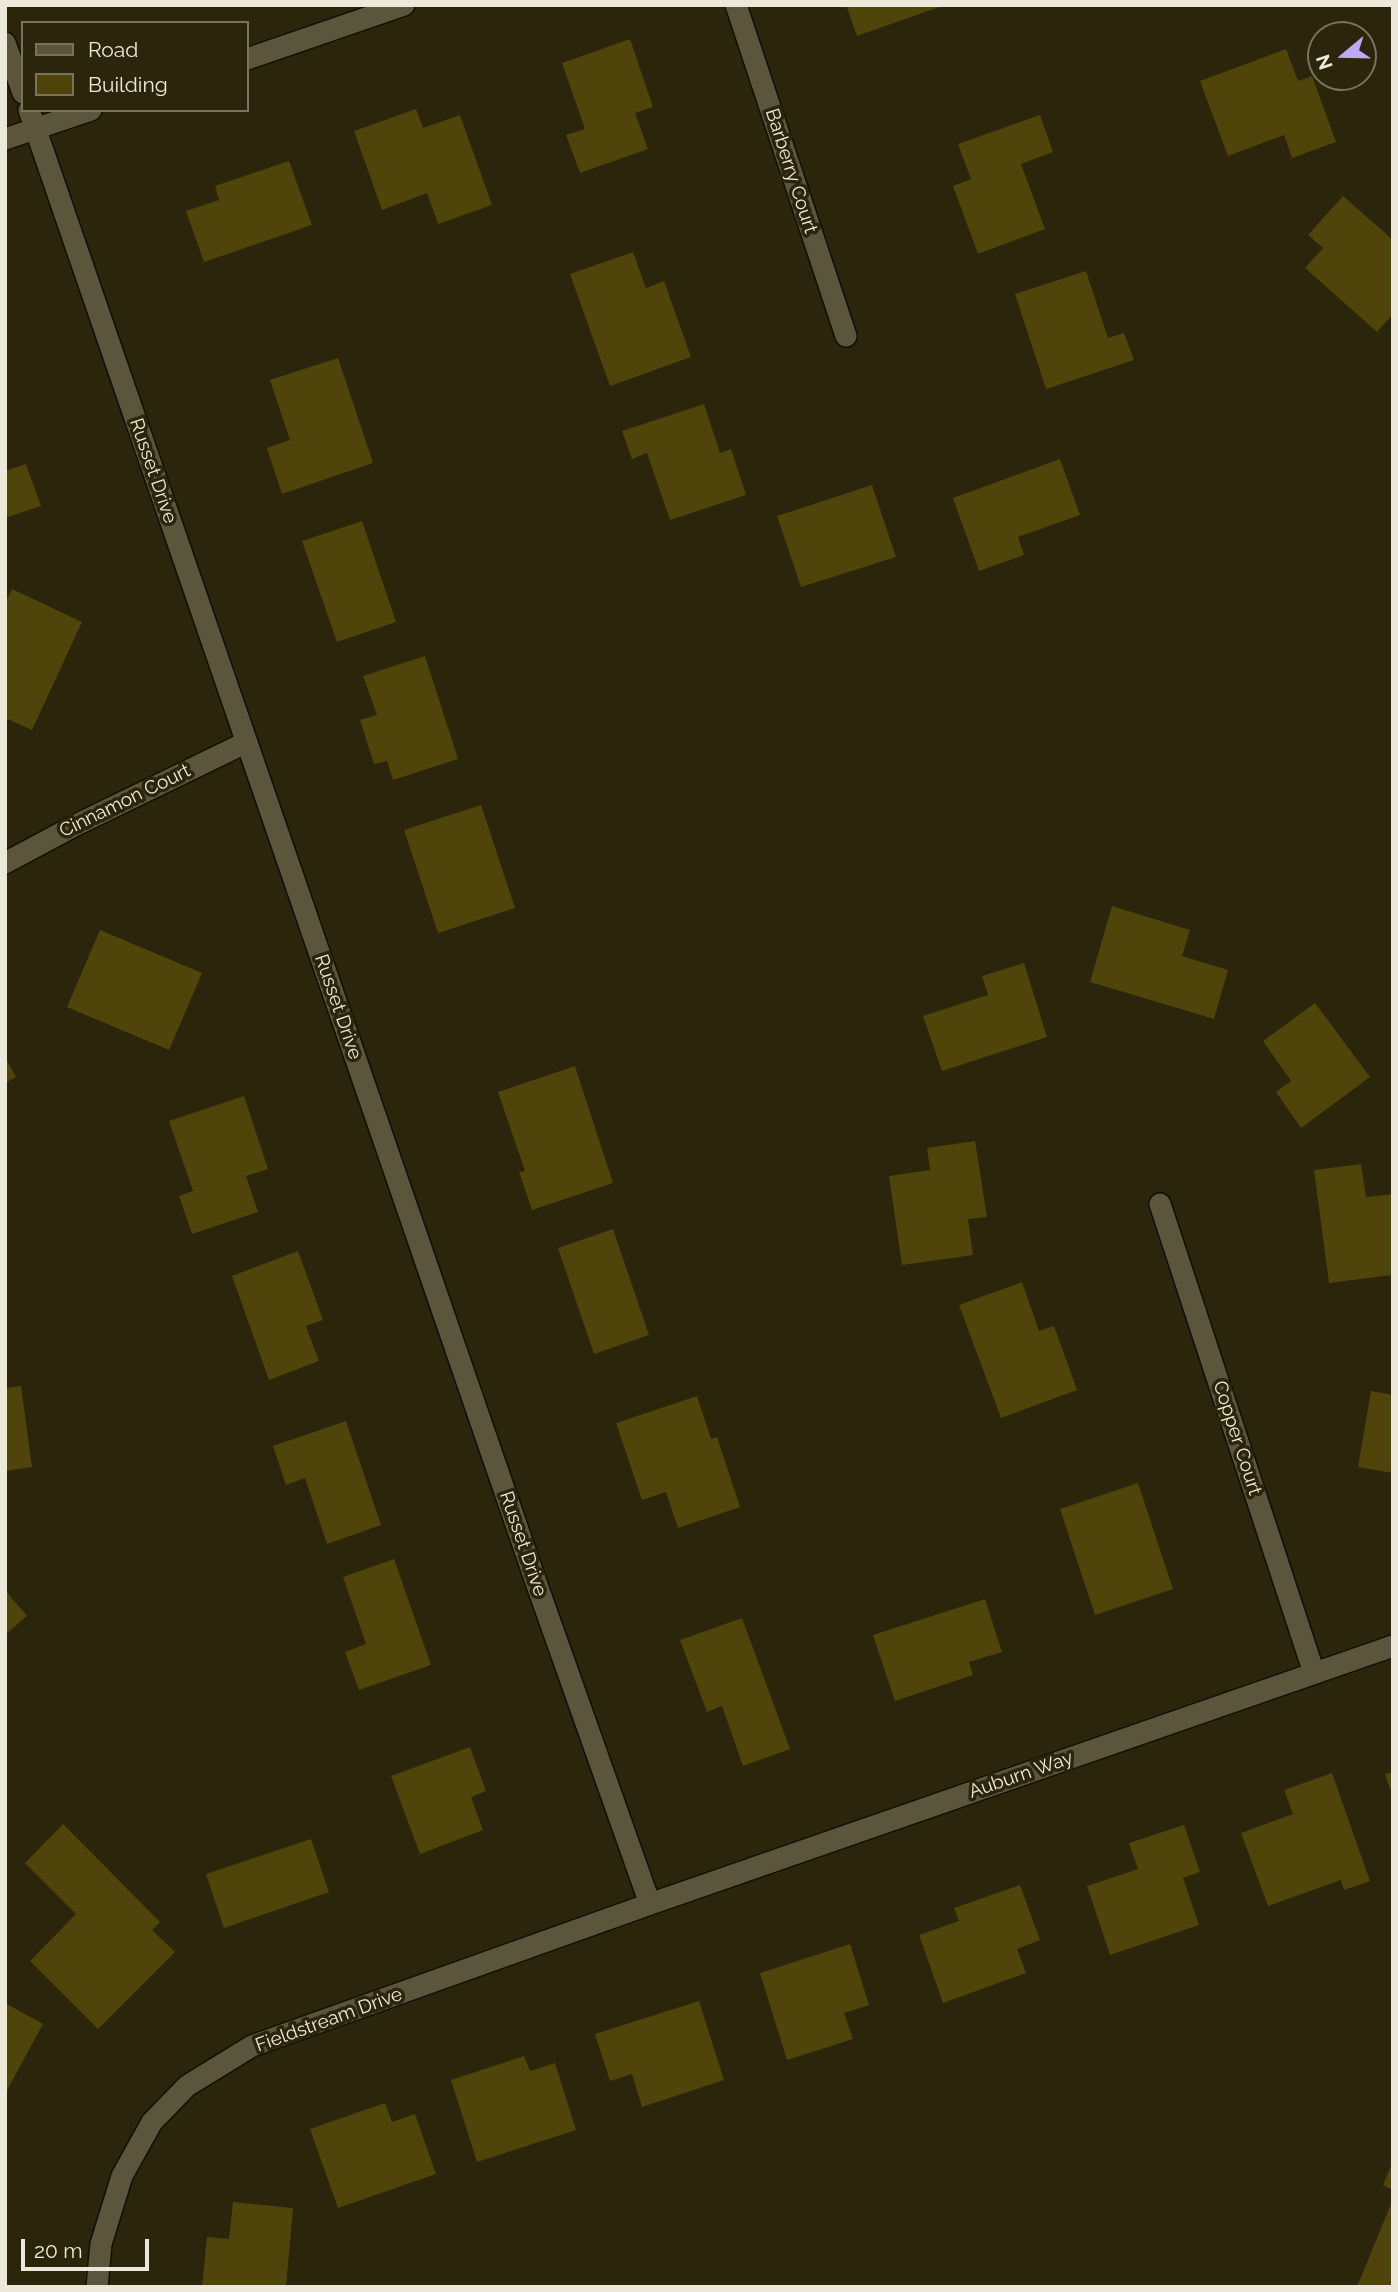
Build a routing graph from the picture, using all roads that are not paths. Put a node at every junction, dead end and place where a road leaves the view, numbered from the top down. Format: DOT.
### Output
graph roads {
  1 [pos="404,5"];
  2 [pos="736,5"];
  3 [pos="5,43"];
  4 [pos="248,59"];
  5 [pos="21,87"];
  6 [pos="79,112"];
  7 [pos="32,120"];
  8 [pos="5,139"];
  9 [pos="846,336"];
  10 [pos="247,742"];
  11 [pos="5,863"];
  12 [pos="1160,1204"];
  13 [pos="1393,1646"];
  14 [pos="1314,1672"];
  15 [pos="650,1904"];
  16 [pos="97,2287"];
  1 -- 4 [label="street"];
  2 -- 9 [label="street, Barberry Court"];
  3 -- 5 [label="street"];
  6 -- 7 [label="street"];
  7 -- 8 [label="street"];
  7 -- 10 [label="street, Russet Drive"];
  10 -- 11 [label="street, Cinnamon Court"];
  10 -- 15 [label="street, Russet Drive"];
  12 -- 14 [label="street, Copper Court"];
  13 -- 14 [label="street, Auburn Way"];
  14 -- 15 [label="street, Auburn Way"];
  15 -- 16 [label="street, Fieldstream Drive"];
}
